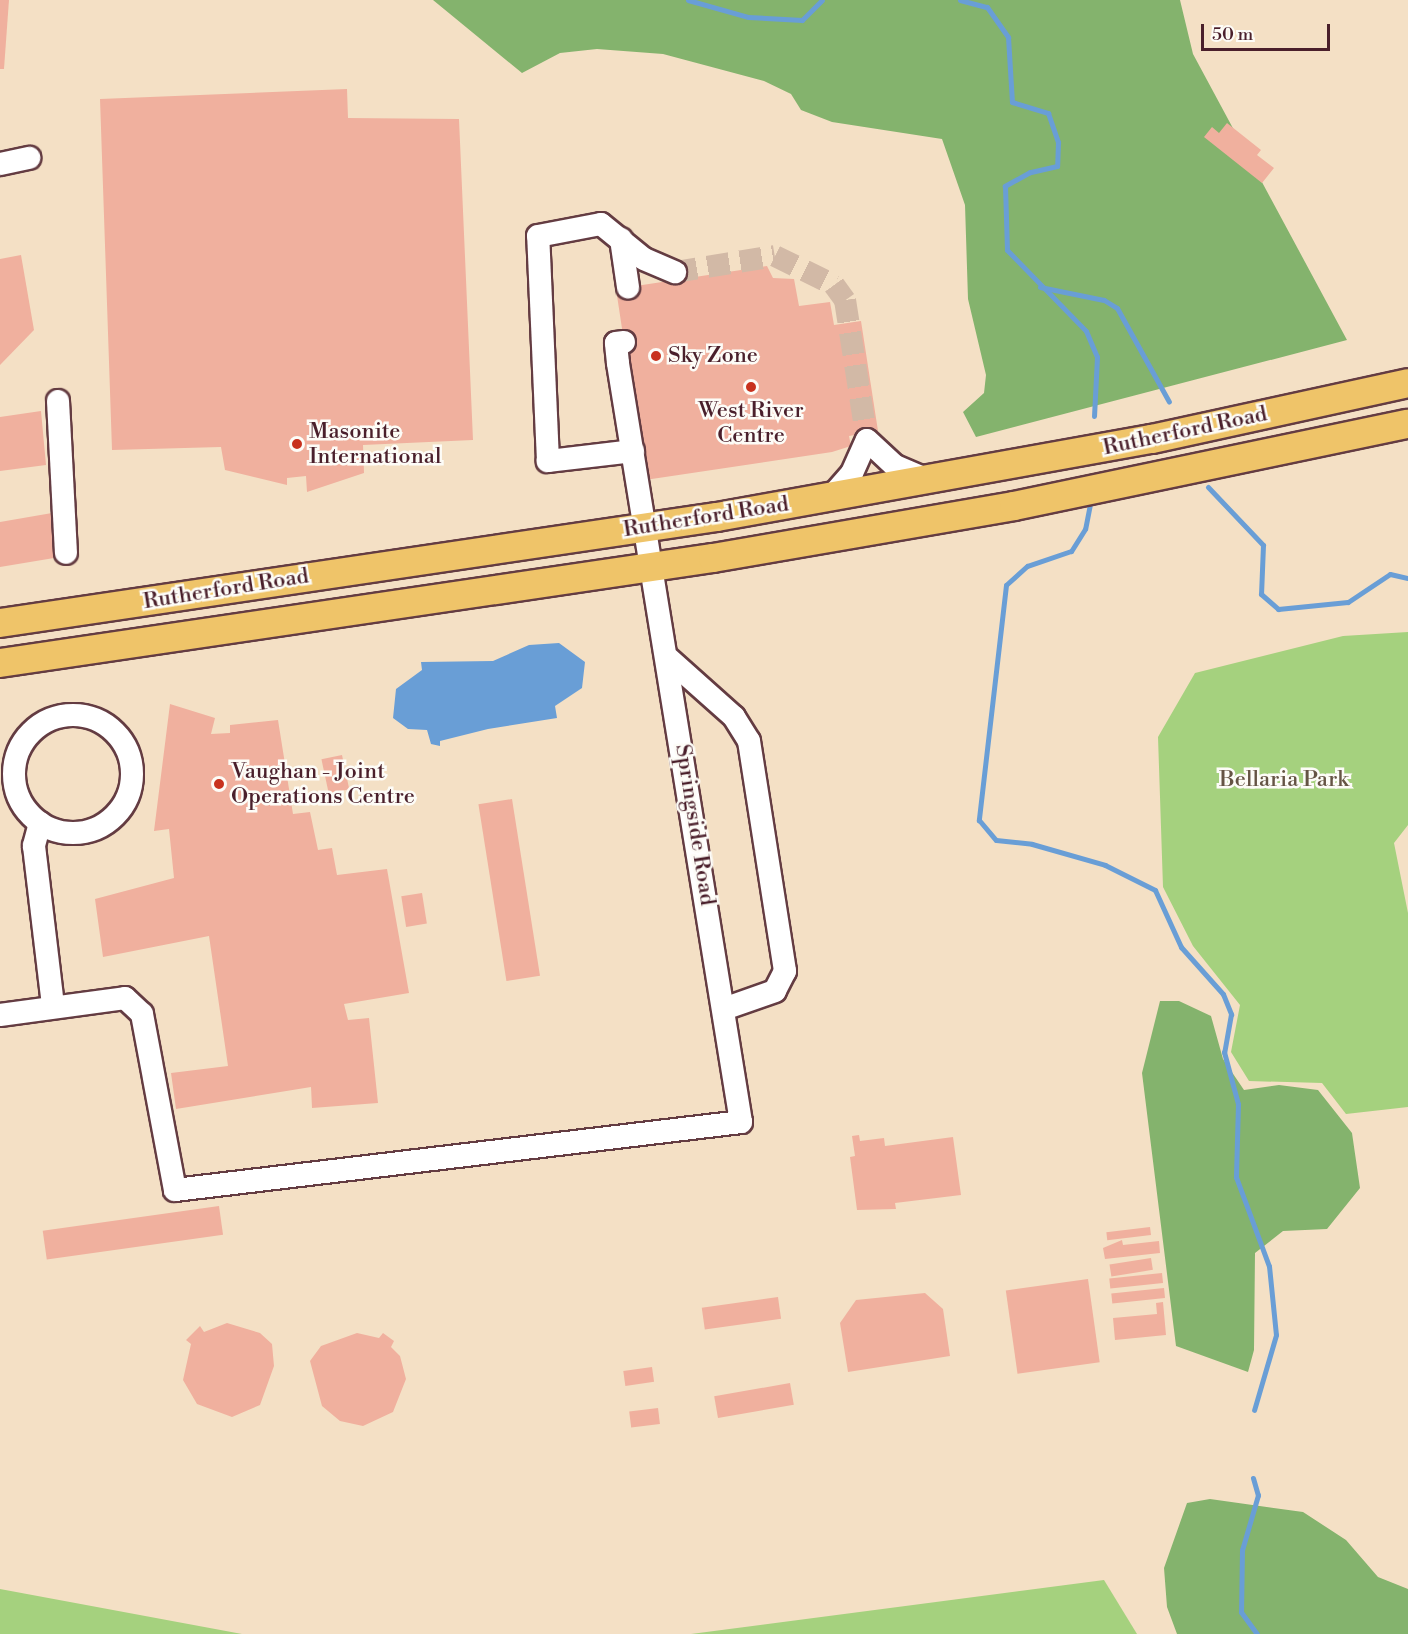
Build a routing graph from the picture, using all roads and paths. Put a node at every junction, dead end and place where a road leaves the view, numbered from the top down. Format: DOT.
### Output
graph roads {
  1 [pos="29,158"];
  2 [pos="0,164"];
  3 [pos="621,239"];
  4 [pos="675,272"];
  5 [pos="628,287"];
  6 [pos="624,342"];
  7 [pos="1408,383"];
  8 [pos="58,401"];
  9 [pos="1408,424"];
  10 [pos="633,451"];
  11 [pos="926,478"];
  12 [pos="832,496"];
  13 [pos="647,527"];
  14 [pos="66,553"];
  15 [pos="653,566"];
  16 [pos="0,623"];
  17 [pos="669,659"];
  18 [pos="0,663"];
  19 [pos="40,823"];
  20 [pos="53,1006"];
  21 [pos="724,1009"];
  22 [pos="0,1015"];
  1 -- 2 [label="street"];
  3 -- 4 [label="street"];
  3 -- 5 [label="street"];
  3 -- 10 [label="street"];
  6 -- 10 [label="street, Springside Road"];
  7 -- 11 [label="main road, Rutherford Road"];
  8 -- 14 [label="street"];
  9 -- 15 [label="main road, Rutherford Road"];
  10 -- 13 [label="street, Springside Road"];
  11 -- 12 [label="main road, Rutherford Road"];
  11 -- 12 [label="street"];
  12 -- 13 [label="main road, Rutherford Road"];
  13 -- 15 [label="street, Springside Road"];
  13 -- 16 [label="main road, Rutherford Road"];
  15 -- 17 [label="street, Springside Road"];
  15 -- 18 [label="main road, Rutherford Road"];
  17 -- 21 [label="street, Springside Road"];
  17 -- 21 [label="street"];
  19 -- 19 [label="street"];
  19 -- 20 [label="street"];
  20 -- 21 [label="street, Springside Road"];
  20 -- 22 [label="street"];
}
